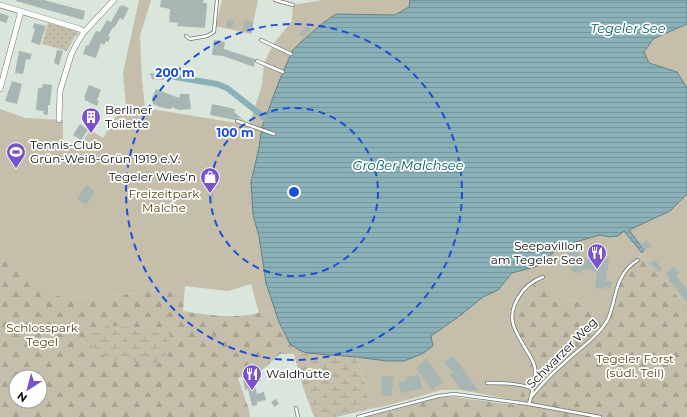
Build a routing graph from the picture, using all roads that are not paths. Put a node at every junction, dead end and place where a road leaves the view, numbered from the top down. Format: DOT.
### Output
graph roads {
  1 [pos="114,0"];
  2 [pos="217,0"];
  3 [pos="275,0"];
  4 [pos="293,5"];
  5 [pos="0,6"];
  6 [pos="21,12"];
  7 [pos="84,32"];
  8 [pos="186,36"];
  9 [pos="261,40"];
  10 [pos="291,54"];
  11 [pos="257,61"];
  12 [pos="283,72"];
  13 [pos="0,89"];
  14 [pos="59,120"];
  15 [pos="237,121"];
  16 [pos="274,134"];
  17 [pos="638,260"];
  18 [pos="543,277"];
  19 [pos="487,383"];
  20 [pos="532,388"];
  21 [pos="531,397"];
  22 [pos="518,403"];
  23 [pos="529,404"];
  24 [pos="522,406"];
  25 [pos="296,408"];
  26 [pos="296,416"];
  27 [pos="358,417"];
  28 [pos="600,417"];
  1 -- 7 [label="street"];
  2 -- 8 [label="lane"];
  3 -- 4 [label="lane"];
  5 -- 6 [label="street"];
  6 -- 7 [label="street"];
  6 -- 13 [label="street"];
  7 -- 14 [label="street"];
  9 -- 10 [label="lane"];
  11 -- 12 [label="lane"];
  15 -- 16 [label="lane"];
  17 -- 21 [label="lane, Schwarzer Weg"];
  18 -- 20 [label="lane, Schwarzer Weg"];
  19 -- 20 [label="lane"];
  20 -- 21 [label="lane, Schwarzer Weg"];
  21 -- 23 [label="lane, Schwarzer Weg"];
  22 -- 23 [label="lane, Schwarzer Weg"];
  22 -- 24 [label="lane"];
  22 -- 27 [label="lane, Schwarzer Weg"];
  23 -- 28 [label="lane, Schwarzer Weg"];
  25 -- 26 [label="lane"];
}
